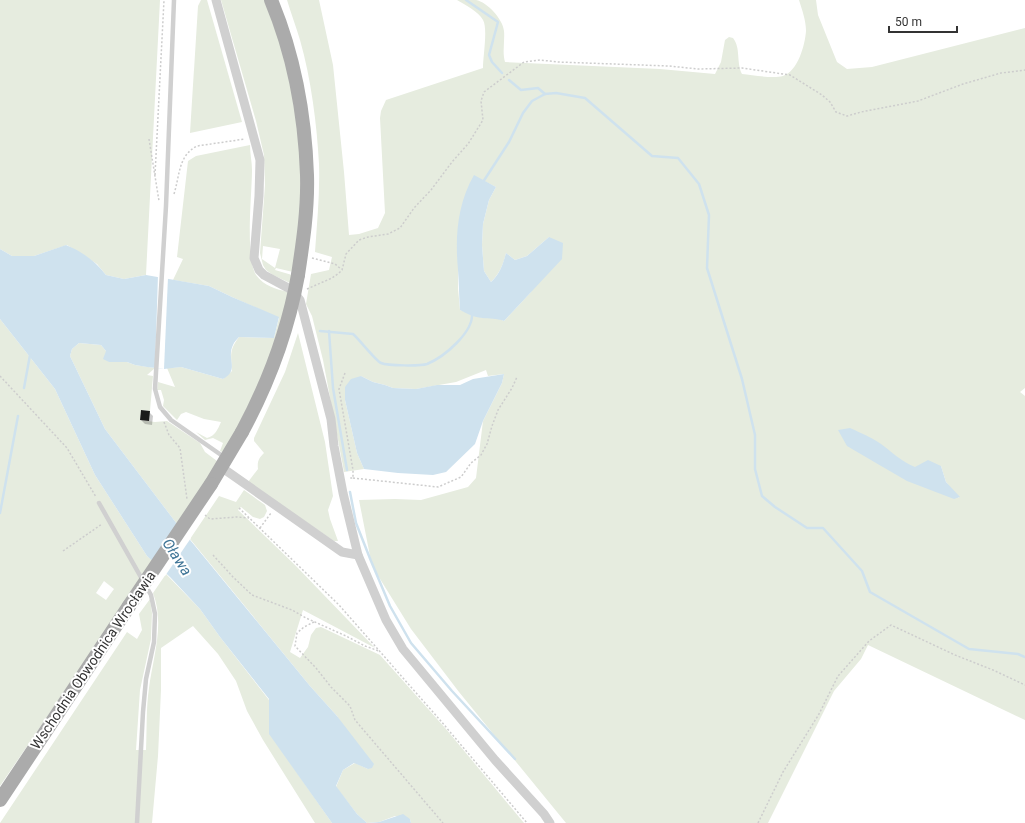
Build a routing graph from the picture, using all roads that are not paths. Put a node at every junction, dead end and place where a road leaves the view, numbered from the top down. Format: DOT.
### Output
graph roads {
  1 [pos="174,0"];
  2 [pos="216,0"];
  3 [pos="272,0"];
  4 [pos="224,463"];
  5 [pos="100,503"];
  6 [pos="358,555"];
  7 [pos="0,800"];
  8 [pos="137,823"];
  9 [pos="550,823"];
  1 -- 4 [label="lane"];
  2 -- 6 [label="street"];
  3 -- 4 [label="main road, Wschodnia Obwodnica Wrocławia, bridge"];
  4 -- 6 [label="street"];
  4 -- 7 [label="main road, Wschodnia Obwodnica Wrocławia, bridge"];
  5 -- 8 [label="lane"];
  6 -- 9 [label="street"];
}
